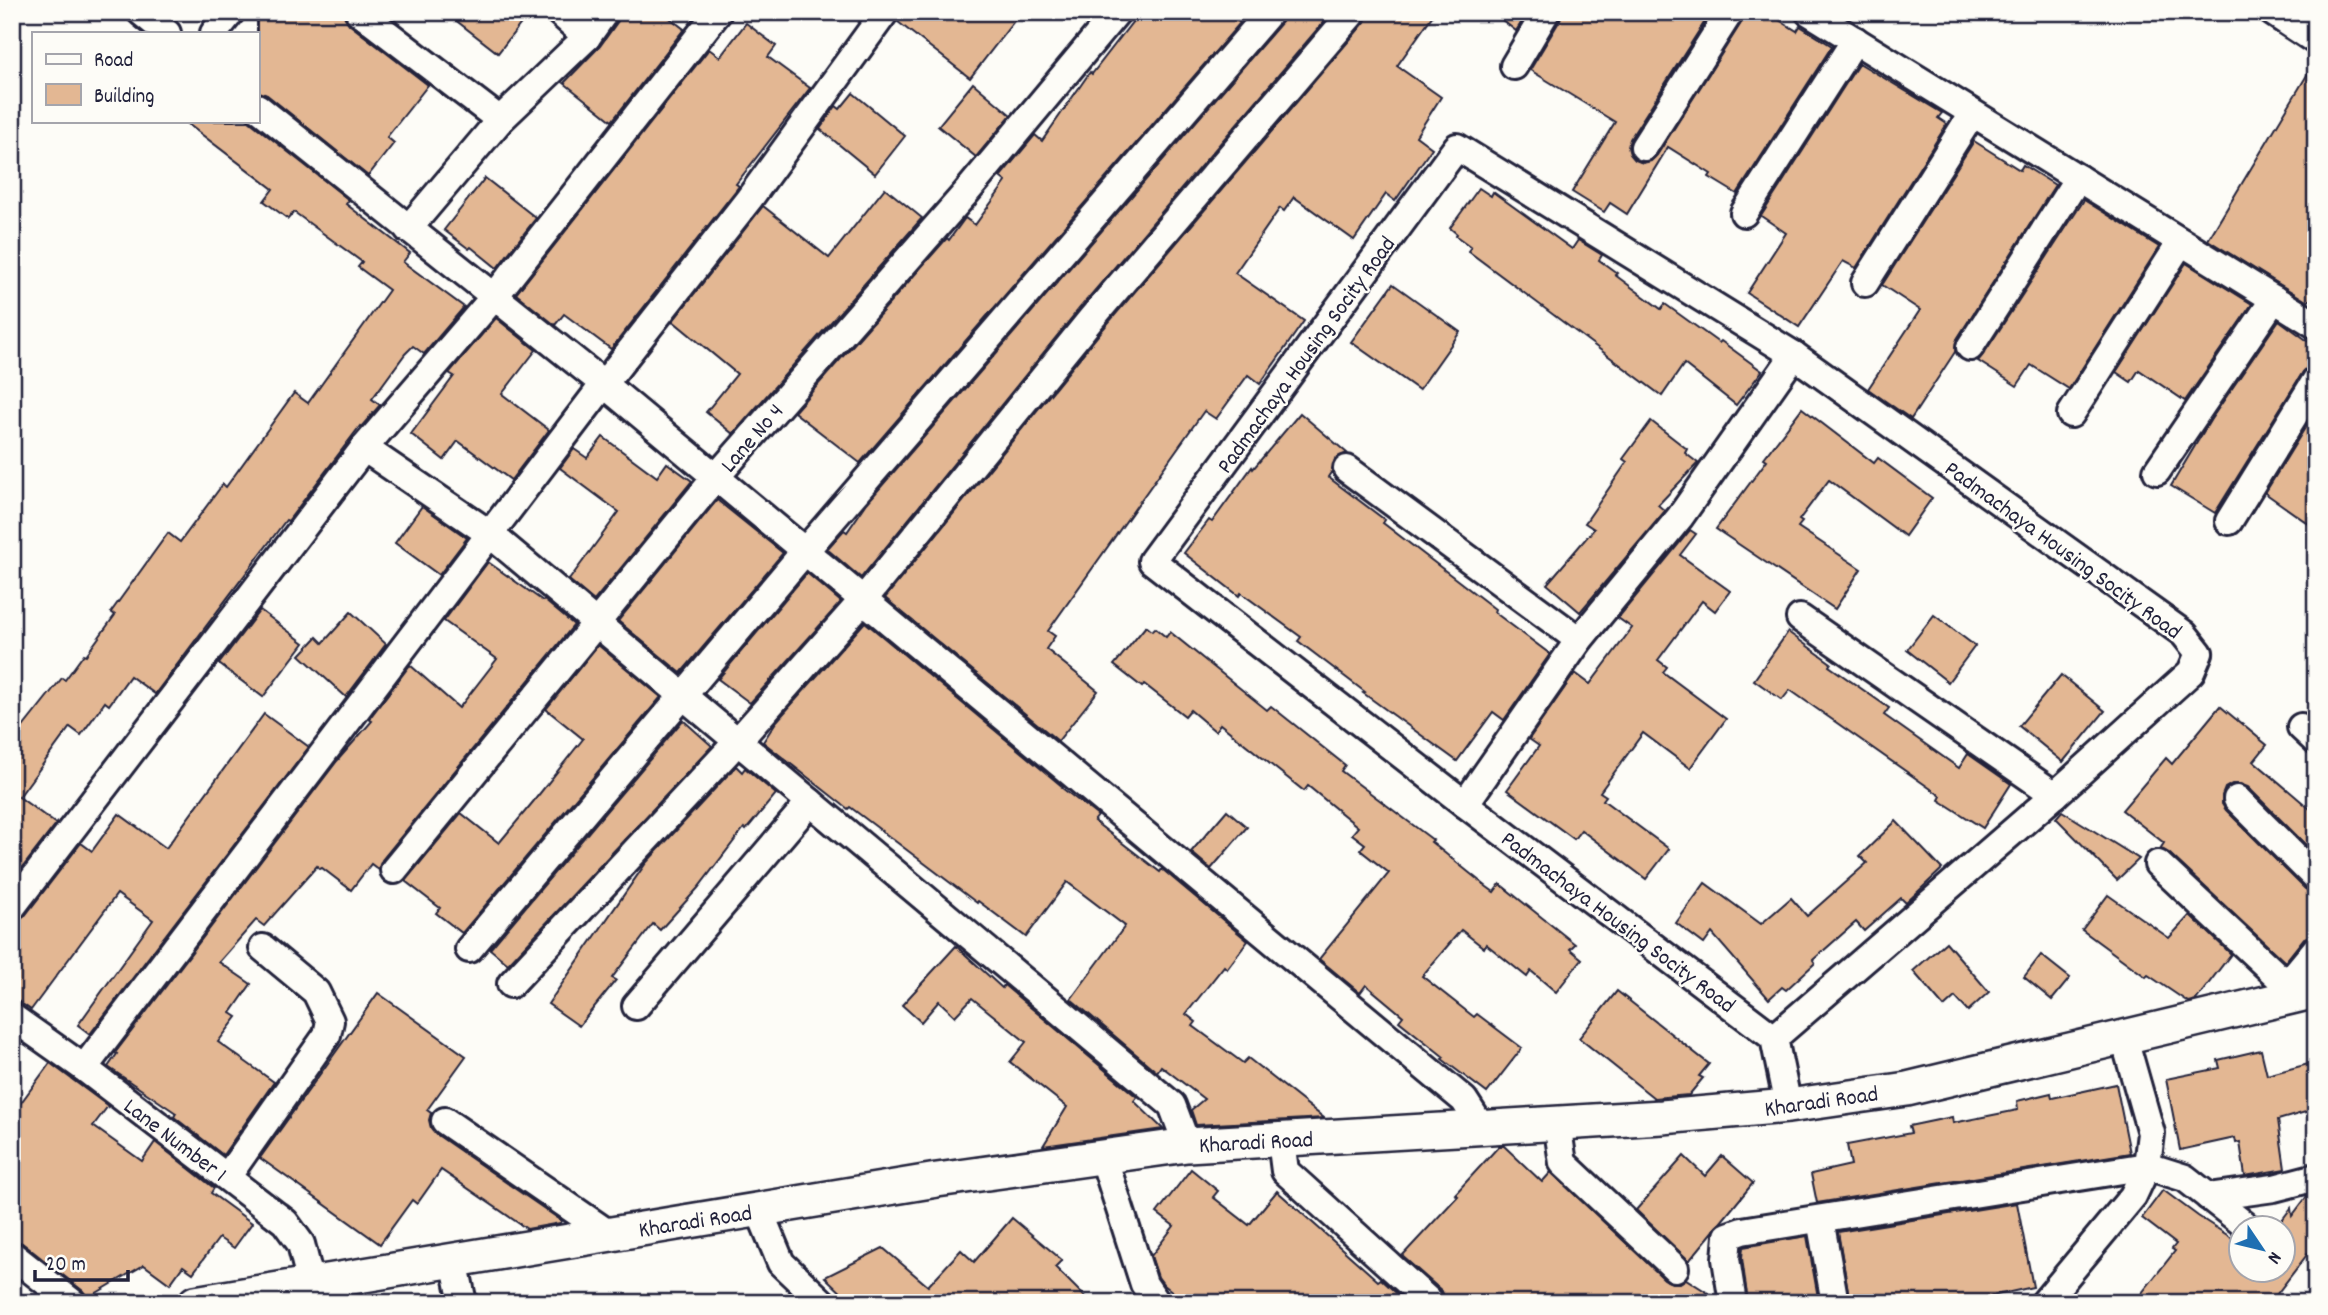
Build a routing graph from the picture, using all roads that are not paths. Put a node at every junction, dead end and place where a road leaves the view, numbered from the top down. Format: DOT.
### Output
graph roads {
  1 [pos="141,12"];
  2 [pos="231,12"];
  3 [pos="359,12"];
  4 [pos="559,12"];
  5 [pos="605,12"];
  6 [pos="718,12"];
  7 [pos="885,12"];
  8 [pos="1117,12"];
  9 [pos="1270,12"];
  10 [pos="1353,12"];
  11 [pos="1546,12"];
  12 [pos="1730,12"];
  13 [pos="1809,12"];
  14 [pos="2272,12"];
  15 [pos="166,32"];
  16 [pos="215,32"];
  17 [pos="587,37"];
  18 [pos="1855,40"];
  19 [pos="2316,41"];
  20 [pos="1514,66"];
  21 [pos="259,109"];
  22 [pos="1972,114"];
  23 [pos="500,120"];
  24 [pos="1644,147"];
  25 [pos="2078,178"];
  26 [pos="1744,213"];
  27 [pos="408,229"];
  28 [pos="2181,242"];
  29 [pos="1865,283"];
  30 [pos="494,297"];
  31 [pos="2274,299"];
  32 [pos="2316,325"];
  33 [pos="1970,347"];
  34 [pos="1794,355"];
  35 [pos="2316,380"];
  36 [pos="604,384"];
  37 [pos="2071,414"];
  38 [pos="364,448"];
  39 [pos="1347,469"];
  40 [pos="2157,471"];
  41 [pos="716,477"];
  42 [pos="2229,522"];
  43 [pos="490,534"];
  44 [pos="805,551"];
  45 [pos="864,599"];
  46 [pos="1800,618"];
  47 [pos="597,625"];
  48 [pos="1579,640"];
  49 [pos="684,697"];
  50 [pos="738,741"];
  51 [pos="2055,795"];
  52 [pos="2237,799"];
  53 [pos="810,802"];
  54 [pos="1465,804"];
  55 [pos="2158,864"];
  56 [pos="394,870"];
  57 [pos="2316,878"];
  58 [pos="12,907"];
  59 [pos="263,948"];
  60 [pos="469,949"];
  61 [pos="2316,949"];
  62 [pos="511,984"];
  63 [pos="2291,993"];
  64 [pos="636,1006"];
  65 [pos="12,1017"];
  66 [pos="1774,1038"];
  67 [pos="2124,1038"];
  68 [pos="84,1068"];
  69 [pos="1788,1107"];
  70 [pos="445,1121"];
  71 [pos="1557,1123"];
  72 [pos="1482,1128"];
  73 [pos="1281,1140"];
  74 [pos="1187,1145"];
  75 [pos="1103,1156"];
  76 [pos="2147,1166"];
  77 [pos="227,1177"];
  78 [pos="2316,1177"];
  79 [pos="2209,1197"];
  80 [pos="759,1210"];
  81 [pos="2231,1214"];
  82 [pos="1820,1219"];
  83 [pos="609,1234"];
  84 [pos="12,1255"];
  85 [pos="454,1260"];
  86 [pos="1675,1268"];
  87 [pos="311,1283"];
  88 [pos="74,1303"];
  89 [pos="195,1303"];
  90 [pos="463,1303"];
  91 [pos="823,1303"];
  92 [pos="1157,1303"];
  93 [pos="1431,1303"];
  94 [pos="1733,1303"];
  95 [pos="1835,1303"];
  96 [pos="2044,1303"];
  1 -- 15 [label="street"];
  2 -- 16 [label="street"];
  3 -- 23 [label="street"];
  4 -- 17 [label="street"];
  5 -- 17 [label="street"];
  6 -- 30 [label="street"];
  7 -- 36 [label="street"];
  8 -- 41 [label="street, Lane No 4"];
  9 -- 44 [label="street"];
  10 -- 45 [label="street"];
  11 -- 20 [label="street"];
  12 -- 24 [label="street"];
  13 -- 18 [label="street"];
  14 -- 19 [label="street"];
  17 -- 23 [label="street"];
  18 -- 22 [label="street"];
  18 -- 26 [label="street"];
  21 -- 27 [label="street"];
  22 -- 25 [label="street"];
  22 -- 29 [label="street"];
  23 -- 27 [label="street"];
  25 -- 28 [label="street"];
  25 -- 33 [label="street"];
  27 -- 30 [label="street"];
  28 -- 31 [label="street"];
  28 -- 37 [label="street"];
  30 -- 36 [label="street"];
  30 -- 38 [label="street"];
  31 -- 32 [label="street"];
  31 -- 40 [label="street"];
  34 -- 48 [label="street"];
  34 -- 51 [label="street, Padmachaya Housing Socity Road"];
  34 -- 54 [label="street, Padmachaya Housing Socity Road"];
  35 -- 42 [label="street"];
  36 -- 41 [label="street"];
  36 -- 43 [label="street"];
  38 -- 43 [label="street"];
  38 -- 58 [label="street"];
  39 -- 48 [label="street"];
  41 -- 44 [label="street"];
  41 -- 47 [label="street, Lane No 4"];
  43 -- 47 [label="street"];
  43 -- 68 [label="street"];
  44 -- 45 [label="street"];
  44 -- 49 [label="street"];
  45 -- 50 [label="street"];
  45 -- 72 [label="street"];
  46 -- 51 [label="street"];
  47 -- 49 [label="street"];
  47 -- 56 [label="street, Lane No 4"];
  48 -- 54 [label="street"];
  49 -- 50 [label="street"];
  49 -- 60 [label="street"];
  50 -- 53 [label="street"];
  50 -- 62 [label="street"];
  51 -- 66 [label="street, Padmachaya Housing Socity Road"];
  52 -- 57 [label="street"];
  53 -- 64 [label="street"];
  53 -- 74 [label="street"];
  54 -- 66 [label="street, Padmachaya Housing Socity Road"];
  55 -- 63 [label="street"];
  59 -- 77 [label="street"];
  61 -- 63 [label="street"];
  63 -- 67 [label="street, Kharadi Road"];
  65 -- 68 [label="street, Lane Number 1"];
  66 -- 69 [label="street"];
  67 -- 69 [label="street, Kharadi Road"];
  67 -- 76 [label="street"];
  68 -- 77 [label="street, Lane Number 1"];
  69 -- 71 [label="street, Kharadi Road"];
  70 -- 83 [label="street"];
  71 -- 72 [label="street, Kharadi Road"];
  71 -- 86 [label="street"];
  72 -- 73 [label="street, Kharadi Road"];
  73 -- 74 [label="street, Kharadi Road"];
  73 -- 93 [label="street"];
  74 -- 75 [label="street, Kharadi Road"];
  75 -- 80 [label="street, Kharadi Road"];
  75 -- 92 [label="street"];
  76 -- 79 [label="street"];
  76 -- 82 [label="street"];
  76 -- 96 [label="street"];
  77 -- 87 [label="street, Lane Number 1"];
  78 -- 79 [label="street"];
  79 -- 81 [label="street"];
  80 -- 83 [label="street, Kharadi Road"];
  80 -- 91 [label="street"];
  82 -- 94 [label="street"];
  82 -- 95 [label="street"];
  83 -- 85 [label="street, Kharadi Road"];
  84 -- 88 [label="street"];
  85 -- 87 [label="street, Kharadi Road"];
  85 -- 90 [label="street"];
  87 -- 89 [label="street, Kharadi Road"];
}
